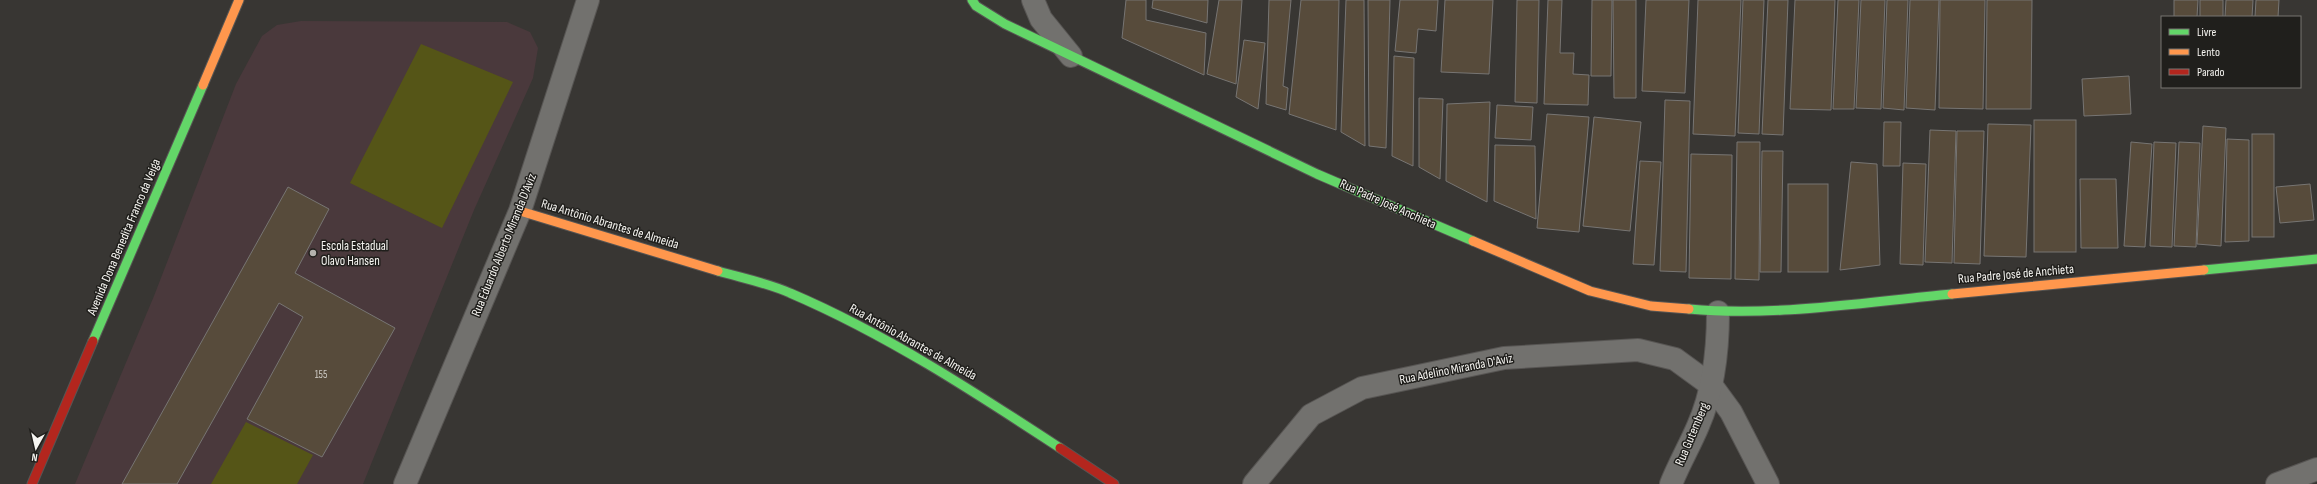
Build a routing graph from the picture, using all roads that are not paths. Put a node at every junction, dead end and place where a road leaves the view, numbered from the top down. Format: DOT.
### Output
graph roads {
  1 [pos="239,0"];
  2 [pos="588,0"];
  3 [pos="972,0"];
  4 [pos="1033,0"];
  5 [pos="1071,56"];
  6 [pos="520,210"];
  7 [pos="2317,259"];
  8 [pos="1718,312"];
  9 [pos="1712,386"];
  10 [pos="2317,469"];
  11 [pos="32,484"];
  12 [pos="405,484"];
  13 [pos="1114,484"];
  14 [pos="1254,484"];
  15 [pos="1671,484"];
  16 [pos="1768,484"];
  17 [pos="2277,484"];
  1 -- 11 [label="street, Avenida Dona Benedita Franco da Veiga"];
  2 -- 6 [label="street, Rua Eduardo Alberto Miranda D'Aviz"];
  3 -- 5 [label="street, Rua Padre José Anchieta"];
  4 -- 5 [label="street, Rua Padre José Anchieta"];
  5 -- 8 [label="street, Rua Padre José Anchieta"];
  6 -- 12 [label="street, Rua Eduardo Alberto Miranda D'Aviz"];
  6 -- 13 [label="street, Rua Antônio Abrantes de Almeida"];
  7 -- 8 [label="street, Rua Padre José de Anchieta"];
  8 -- 9 [label="street, Rua Gutemberg"];
  9 -- 14 [label="street, Rua Adelino Miranda D'Aviz"];
  9 -- 15 [label="street, Rua Gutemberg"];
  9 -- 16 [label="street, Rua Adelino Miranda D'Aviz"];
  10 -- 17 [label="street"];
}
